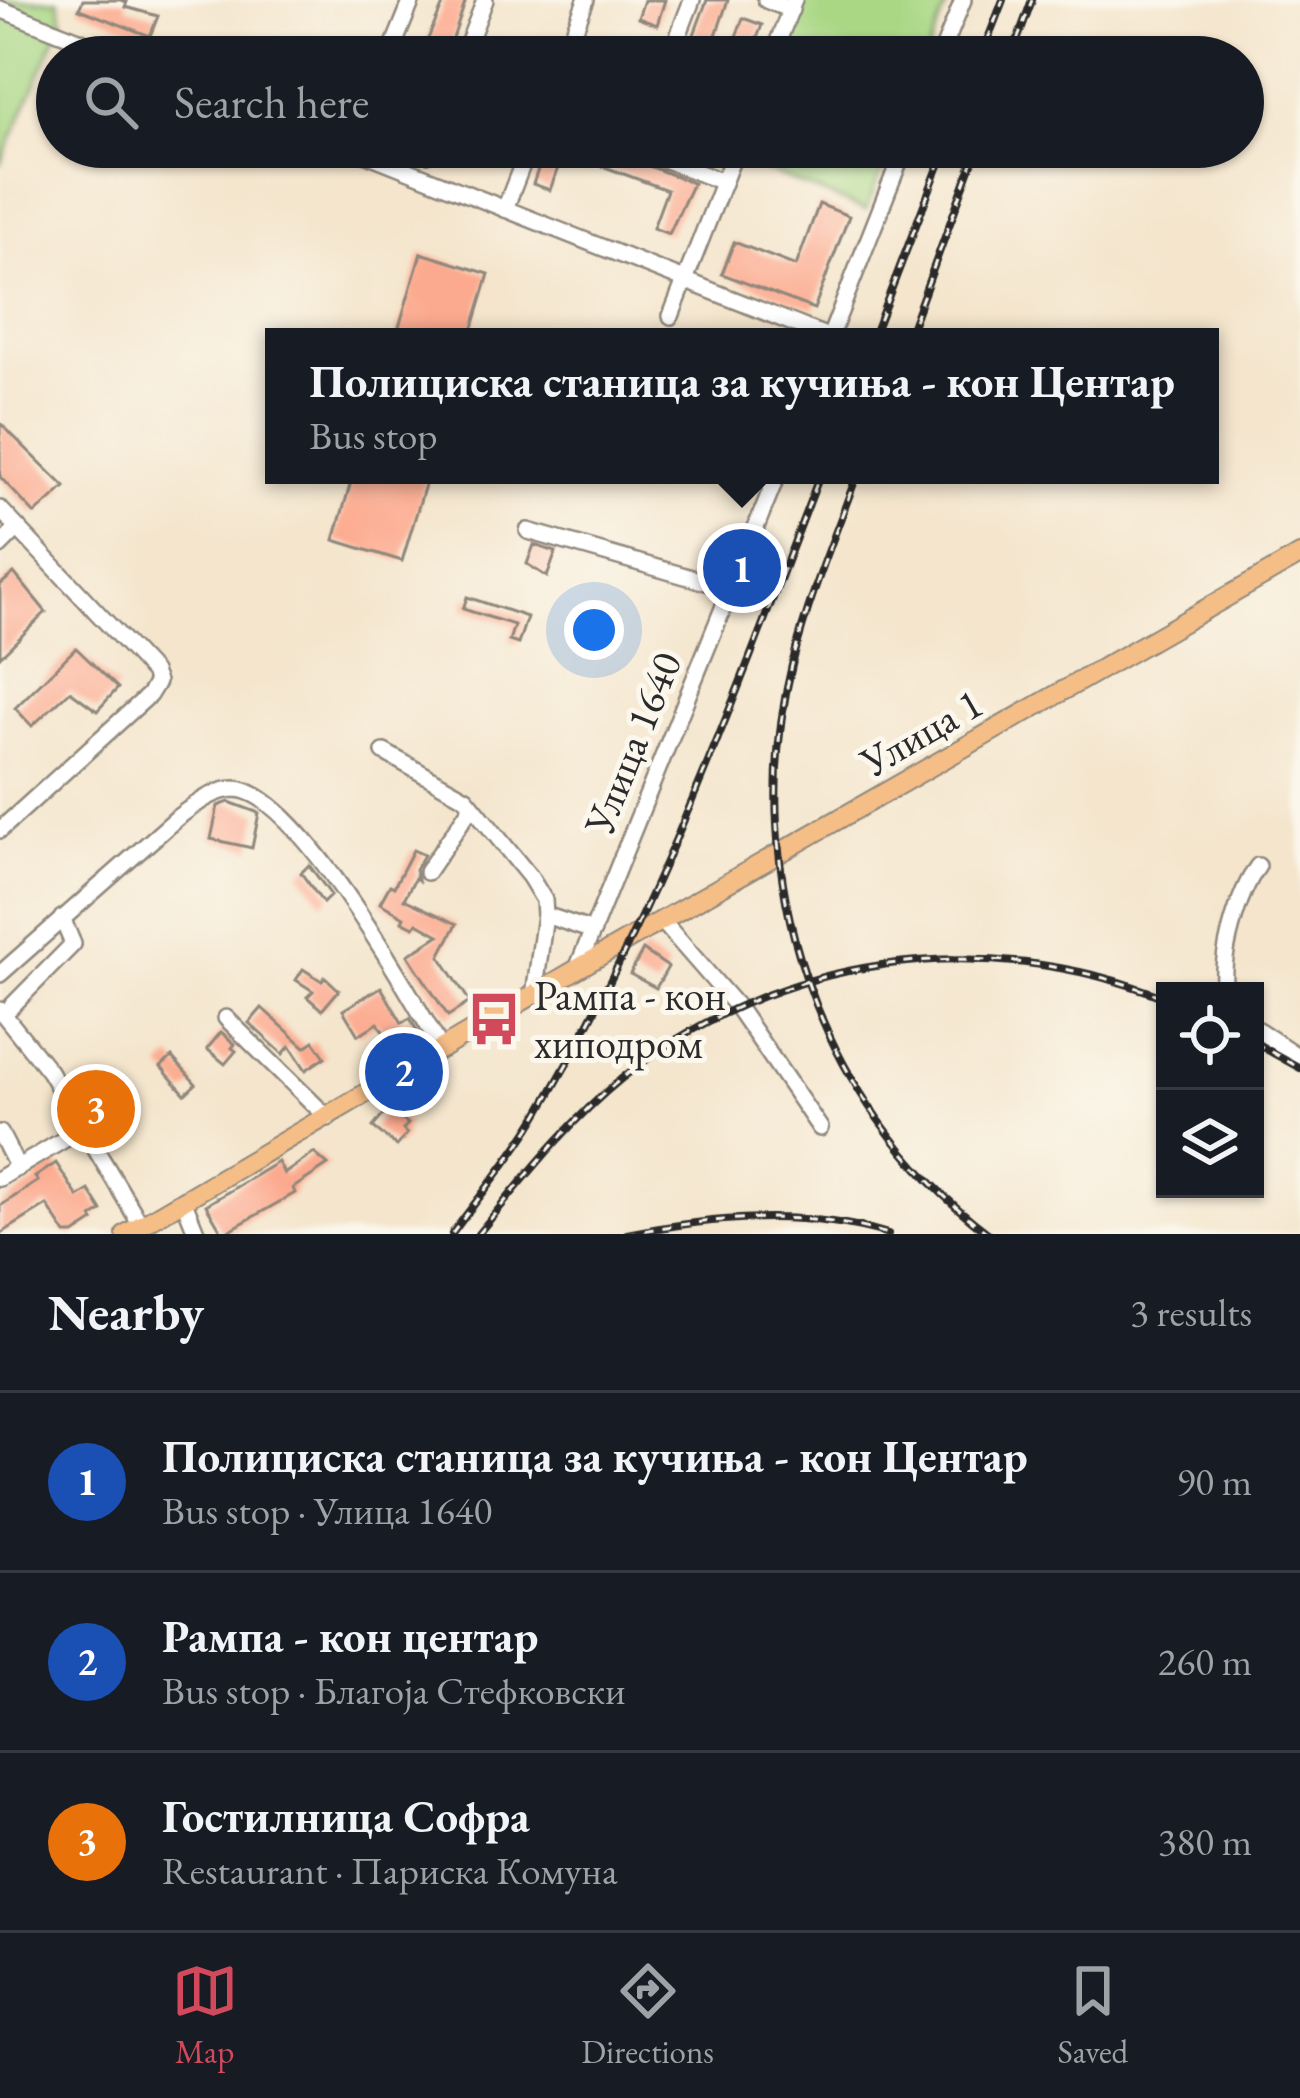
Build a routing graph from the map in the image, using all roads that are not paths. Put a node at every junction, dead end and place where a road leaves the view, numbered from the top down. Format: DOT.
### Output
graph roads {
  1 [pos="412,0"];
  2 [pos="485,0"];
  3 [pos="586,0"];
  4 [pos="692,0"];
  5 [pos="766,0"];
  6 [pos="963,0"];
  7 [pos="792,5"];
  8 [pos="0,9"];
  9 [pos="69,36"];
  10 [pos="397,36"];
  11 [pos="471,36"];
  12 [pos="572,36"];
  13 [pos="678,36"];
  14 [pos="780,36"];
  15 [pos="948,36"];
  16 [pos="401,168"];
  17 [pos="521,168"];
  18 [pos="687,168"];
  19 [pos="729,168"];
  20 [pos="897,168"];
  21 [pos="723,182"];
  22 [pos="505,209"];
  23 [pos="685,280"];
  24 [pos="671,316"];
  25 [pos="806,328"];
  26 [pos="833,328"];
  27 [pos="774,484"];
  28 [pos="0,509"];
  29 [pos="18,528"];
  30 [pos="528,531"];
  31 [pos="0,546"];
  32 [pos="1300,555"];
  33 [pos="734,590"];
  34 [pos="384,752"];
  35 [pos="472,806"];
  36 [pos="0,830"];
  37 [pos="1258,866"];
  38 [pos="427,872"];
  39 [pos="545,915"];
  40 [pos="62,918"];
  41 [pos="663,922"];
  42 [pos="596,924"];
  43 [pos="622,946"];
  44 [pos="577,969"];
  45 [pos="0,974"];
  46 [pos="1225,982"];
  47 [pos="534,996"];
  48 [pos="2,1012"];
  49 [pos="226,1018"];
  50 [pos="1264,1034"];
  51 [pos="442,1050"];
  52 [pos="1300,1058"];
  53 [pos="328,1118"];
  54 [pos="85,1127"];
  55 [pos="820,1128"];
  56 [pos="0,1133"];
  57 [pos="18,1168"];
  58 [pos="0,1178"];
  59 [pos="183,1199"];
  60 [pos="133,1229"];
  61 [pos="197,1234"];
  1 -- 10 [label="street"];
  2 -- 11 [label="street"];
  3 -- 12 [label="street"];
  4 -- 13 [label="street"];
  5 -- 7 [label="street"];
  6 -- 15 [label="street"];
  7 -- 14 [label="street"];
  8 -- 9 [label="street"];
  16 -- 22 [label="street"];
  17 -- 22 [label="street"];
  18 -- 21 [label="street"];
  19 -- 21 [label="street"];
  20 -- 26 [label="street"];
  21 -- 23 [label="street"];
  22 -- 23 [label="street"];
  23 -- 24 [label="street"];
  23 -- 25 [label="street"];
  27 -- 33 [label="street, Улица 1640"];
  28 -- 29 [label="street"];
  29 -- 31 [label="street"];
  29 -- 36 [label="street"];
  30 -- 33 [label="street"];
  32 -- 41 [label="main road, Улица 1"];
  33 -- 42 [label="street, Улица 1640"];
  34 -- 35 [label="street"];
  35 -- 38 [label="street"];
  35 -- 39 [label="street"];
  37 -- 46 [label="street"];
  39 -- 42 [label="street"];
  39 -- 47 [label="street"];
  40 -- 45 [label="street"];
  40 -- 48 [label="street"];
  40 -- 51 [label="street"];
  41 -- 43 [label="main road, Улица 1"];
  41 -- 55 [label="street"];
  42 -- 43 [label="street"];
  42 -- 44 [label="street, Улица 1640"];
  43 -- 44 [label="main road, Улица 1"];
  44 -- 47 [label="main road, Улица 1"];
  47 -- 51 [label="main road, Улица 1"];
  48 -- 54 [label="street"];
  49 -- 53 [label="street"];
  50 -- 52 [label="street"];
  51 -- 53 [label="main road, Улица 1"];
  53 -- 59 [label="main road, Улица 1"];
  54 -- 57 [label="street"];
  54 -- 60 [label="street"];
  56 -- 57 [label="street"];
  57 -- 58 [label="street"];
  59 -- 60 [label="main road, Улица 1"];
  59 -- 61 [label="street"];
}
